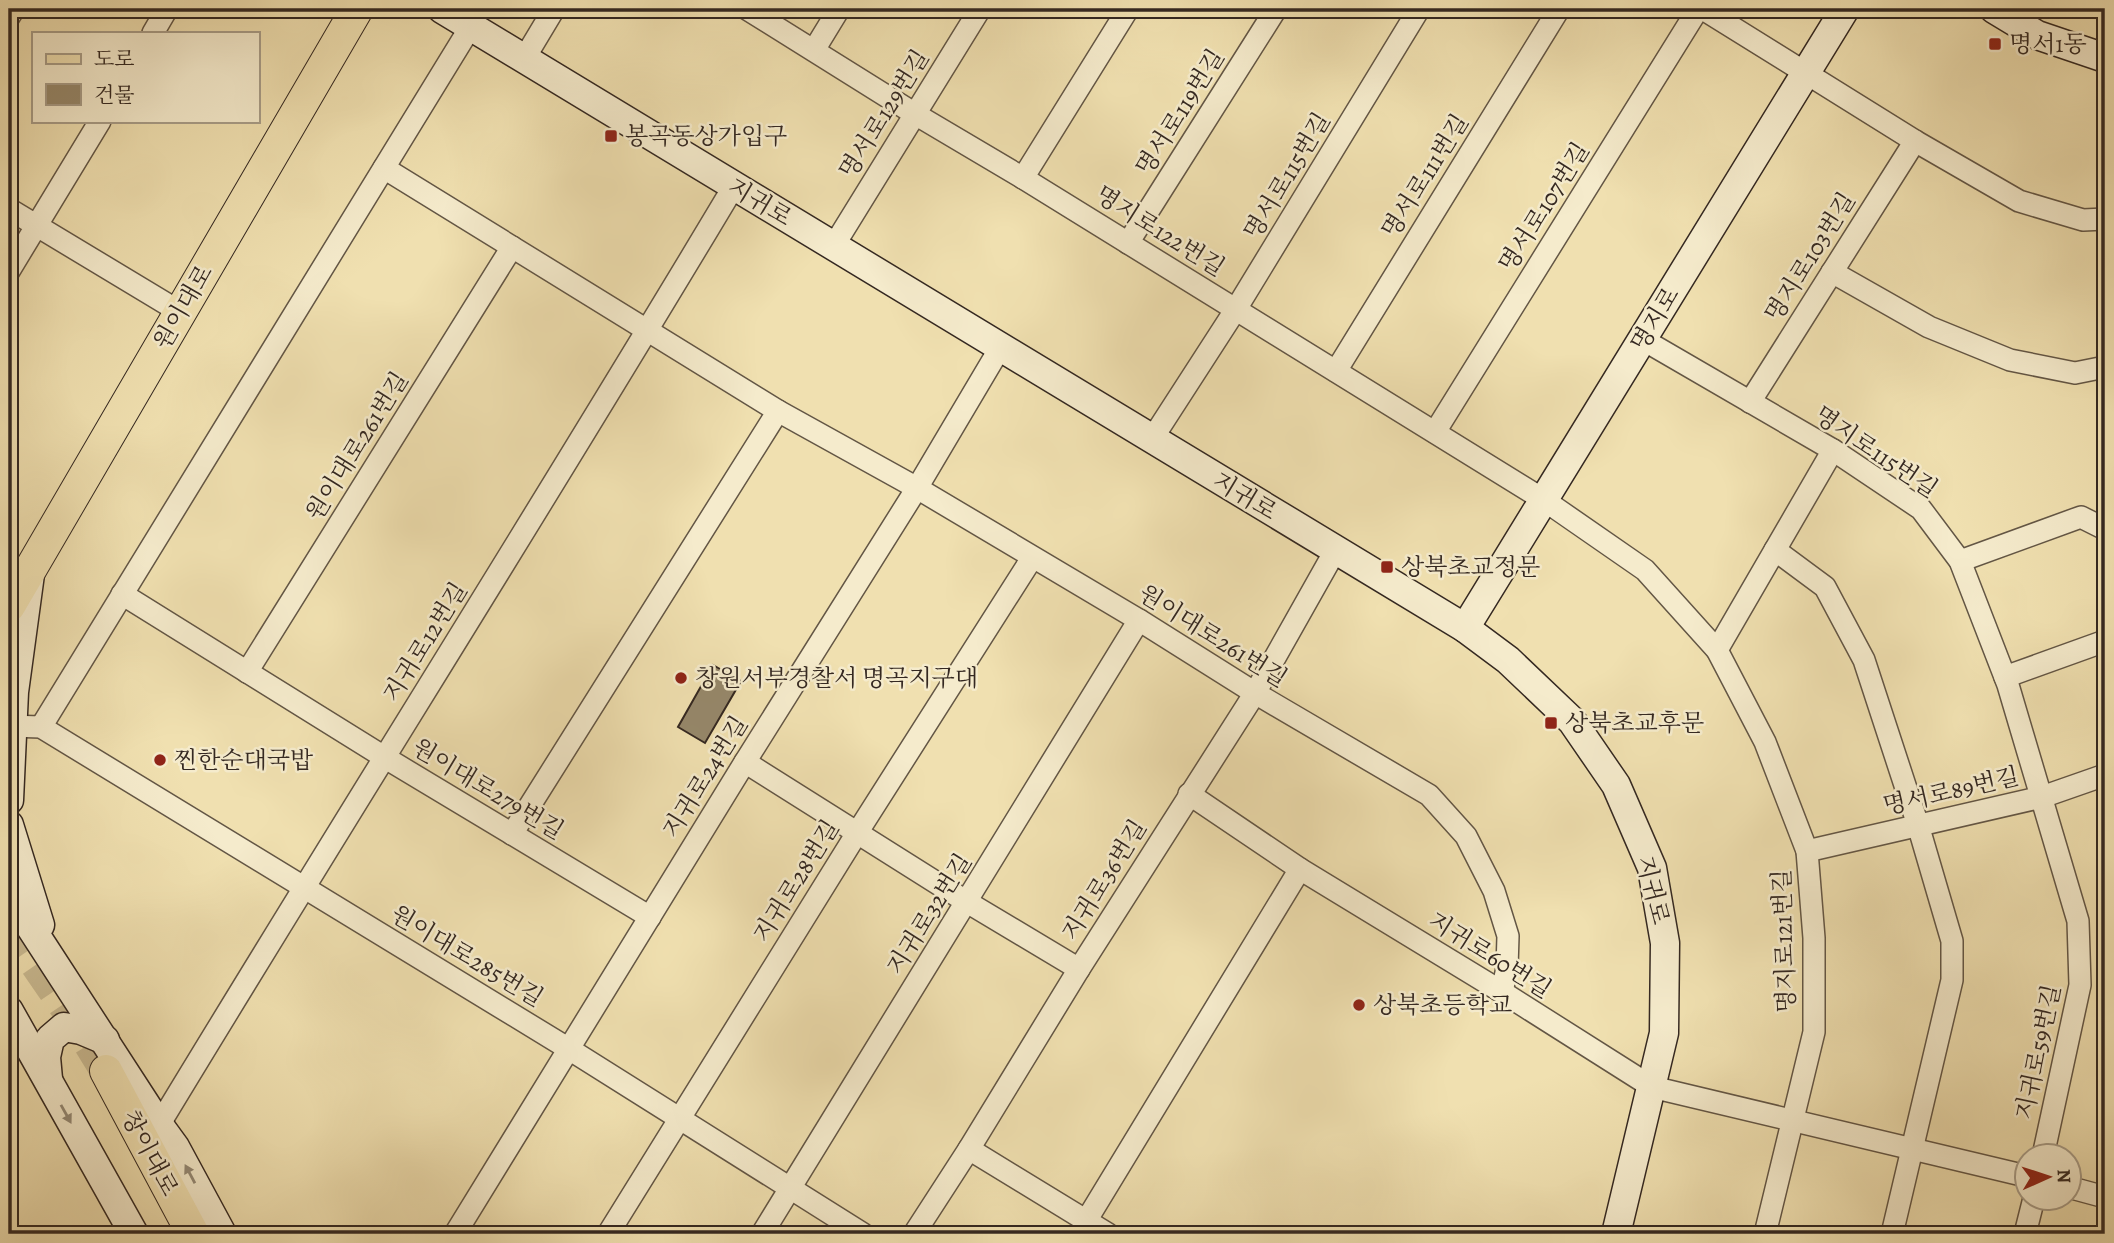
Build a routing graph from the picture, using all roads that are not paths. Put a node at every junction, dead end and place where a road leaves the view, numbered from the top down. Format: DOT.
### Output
graph roads {
  1 [pos="14,9"];
  2 [pos="167,9"];
  3 [pos="357,9"];
  4 [pos="442,9"];
  5 [pos="554,9"];
  6 [pos="747,9"];
  7 [pos="839,9"];
  8 [pos="979,9"];
  9 [pos="1128,9"];
  10 [pos="1276,9"];
  11 [pos="1419,9"];
  12 [pos="1559,9"];
  13 [pos="1698,9"];
  14 [pos="1703,9"];
  15 [pos="1845,9"];
  16 [pos="1994,9"];
  17 [pos="9,17"];
  18 [pos="471,26"];
  19 [pos="154,32"];
  20 [pos="814,50"];
  21 [pos="2105,58"];
  22 [pos="524,59"];
  23 [pos="1806,72"];
  24 [pos="915,114"];
  25 [pos="99,122"];
  26 [pos="1915,141"];
  27 [pos="384,168"];
  28 [pos="1023,178"];
  29 [pos="734,186"];
  30 [pos="9,209"];
  31 [pos="2105,219"];
  32 [pos="37,226"];
  33 [pos="1128,243"];
  34 [pos="512,247"];
  35 [pos="833,247"];
  36 [pos="9,271"];
  37 [pos="1832,272"];
  38 [pos="1236,309"];
  39 [pos="180,312"];
  40 [pos="648,331"];
  41 [pos="1642,339"];
  42 [pos="1000,348"];
  43 [pos="2105,367"];
  44 [pos="1336,371"];
  45 [pos="1750,402"];
  46 [pos="778,411"];
  47 [pos="1435,432"];
  48 [pos="1152,439"];
  49 [pos="1833,450"];
  50 [pos="917,488"];
  51 [pos="1544,500"];
  52 [pos="2105,529"];
  53 [pos="1775,550"];
  54 [pos="1335,551"];
  55 [pos="1032,558"];
  56 [pos="1960,561"];
  57 [pos="20,574"];
  58 [pos="122,594"];
  59 [pos="9,606"];
  60 [pos="1139,620"];
  61 [pos="1465,628"];
  62 [pos="2105,641"];
  63 [pos="1717,650"];
  64 [pos="247,672"];
  65 [pos="2005,677"];
  66 [pos="1255,693"];
  67 [pos="10,726"];
  68 [pos="41,726"];
  69 [pos="384,757"];
  70 [pos="745,762"];
  71 [pos="2105,775"];
  72 [pos="1189,794"];
  73 [pos="2042,797"];
  74 [pos="9,800"];
  75 [pos="9,825"];
  76 [pos="1918,825"];
  77 [pos="857,833"];
  78 [pos="512,834"];
  79 [pos="1807,851"];
  80 [pos="1300,869"];
  81 [pos="302,887"];
  82 [pos="9,894"];
  83 [pos="967,902"];
  84 [pos="650,917"];
  85 [pos="50,958"];
  86 [pos="1079,969"];
  87 [pos="1502,992"];
  88 [pos="9,1012"];
  89 [pos="569,1049"];
  90 [pos="99,1062"];
  91 [pos="48,1082"];
  92 [pos="1652,1087"];
  93 [pos="680,1119"];
  94 [pos="1792,1119"];
  95 [pos="159,1125"];
  96 [pos="2046,1142"];
  97 [pos="969,1149"];
  98 [pos="1913,1149"];
  99 [pos="2012,1173"];
  100 [pos="790,1188"];
  101 [pos="2082,1191"];
  102 [pos="2105,1197"];
  103 [pos="2030,1212"];
  104 [pos="1086,1221"];
  105 [pos="134,1234"];
  106 [pos="172,1234"];
  107 [pos="193,1234"];
  108 [pos="222,1234"];
  109 [pos="455,1234"];
  110 [pos="608,1234"];
  111 [pos="762,1234"];
  112 [pos="863,1234"];
  113 [pos="914,1234"];
  114 [pos="1108,1234"];
  115 [pos="1616,1234"];
  116 [pos="1765,1234"];
  117 [pos="1892,1234"];
  118 [pos="2025,1234"];
  1 -- 17 [label="street"];
  2 -- 19 [label="street"];
  3 -- 39 [label="main road, 원이대로"];
  4 -- 18 [label="street, 지귀로"];
  5 -- 22 [label="street"];
  6 -- 20 [label="street, 명지로122번길"];
  7 -- 20 [label="street"];
  8 -- 24 [label="street, 명서로129번길"];
  9 -- 28 [label="street"];
  10 -- 33 [label="street, 명서로119번길"];
  11 -- 38 [label="street, 명서로115번길"];
  12 -- 44 [label="street, 명서로111번길"];
  13 -- 47 [label="street, 명서로107번길"];
  14 -- 23 [label="street"];
  15 -- 23 [label="street, 명지로"];
  16 -- 21 [label="street"];
  18 -- 22 [label="street, 지귀로"];
  18 -- 27 [label="street"];
  20 -- 24 [label="street, 명지로122번길"];
  22 -- 29 [label="street, 지귀로"];
  23 -- 26 [label="street"];
  23 -- 41 [label="street, 명지로"];
  24 -- 28 [label="street, 명지로122번길"];
  24 -- 35 [label="street, 명서로129번길"];
  25 -- 32 [label="street"];
  26 -- 31 [label="street"];
  26 -- 37 [label="street, 명지로103번길"];
  27 -- 34 [label="street, 원이대로261번길"];
  27 -- 58 [label="street"];
  28 -- 33 [label="street, 명지로122번길"];
  29 -- 35 [label="street, 지귀로"];
  29 -- 40 [label="street, 지귀로12번길"];
  30 -- 32 [label="street"];
  32 -- 36 [label="street"];
  32 -- 39 [label="street"];
  33 -- 38 [label="street, 명지로122번길"];
  34 -- 40 [label="street, 원이대로261번길"];
  34 -- 64 [label="street, 원이대로261번길"];
  35 -- 42 [label="street, 지귀로"];
  37 -- 43 [label="street"];
  37 -- 45 [label="street, 명지로103번길"];
  38 -- 44 [label="street, 명지로122번길"];
  38 -- 48 [label="street, 명서로115번길"];
  39 -- 57 [label="main road, 원이대로"];
  40 -- 46 [label="street, 원이대로261번길"];
  40 -- 69 [label="street, 지귀로12번길"];
  41 -- 45 [label="street, 명지로115번길"];
  41 -- 51 [label="street, 명지로"];
  42 -- 48 [label="street, 지귀로"];
  42 -- 50 [label="street, 지귀로24번길"];
  44 -- 47 [label="street, 명지로122번길"];
  45 -- 49 [label="street, 명지로115번길"];
  46 -- 50 [label="street, 원이대로261번길"];
  46 -- 78 [label="street"];
  47 -- 51 [label="street, 명지로122번길"];
  48 -- 54 [label="street, 지귀로"];
  49 -- 53 [label="street"];
  49 -- 56 [label="street, 명지로115번길"];
  50 -- 55 [label="street, 원이대로261번길"];
  50 -- 70 [label="street, 지귀로24번길"];
  51 -- 61 [label="street, 명지로"];
  51 -- 63 [label="street, 명지로121번길"];
  52 -- 56 [label="street"];
  53 -- 63 [label="street"];
  53 -- 76 [label="street"];
  54 -- 61 [label="street, 지귀로"];
  54 -- 66 [label="street, 지귀로36번길"];
  55 -- 60 [label="street, 원이대로261번길"];
  55 -- 77 [label="street, 지귀로28번길"];
  56 -- 65 [label="street, 명지로115번길"];
  57 -- 59 [label="main road, 원이대로"];
  57 -- 67 [label="street"];
  58 -- 64 [label="street, 원이대로279번길"];
  58 -- 68 [label="street"];
  60 -- 66 [label="street, 원이대로261번길"];
  60 -- 83 [label="street, 지귀로32번길"];
  61 -- 92 [label="street, 지귀로"];
  62 -- 65 [label="street"];
  63 -- 79 [label="street, 명지로121번길"];
  64 -- 69 [label="street, 원이대로279번길"];
  65 -- 73 [label="street, 명지로115번길"];
  66 -- 72 [label="street, 지귀로36번길"];
  66 -- 87 [label="street, 원이대로261번길"];
  67 -- 68 [label="street"];
  67 -- 74 [label="street"];
  68 -- 81 [label="street, 원이대로285번길"];
  69 -- 78 [label="street, 원이대로279번길"];
  69 -- 81 [label="street, 지귀로12번길"];
  70 -- 77 [label="street"];
  70 -- 84 [label="street, 지귀로24번길"];
  71 -- 73 [label="street, 명서로89번길"];
  72 -- 80 [label="street, 지귀로60번길"];
  72 -- 86 [label="street, 지귀로36번길"];
  73 -- 76 [label="street, 명서로89번길"];
  73 -- 96 [label="street, 지귀로59번길"];
  75 -- 85 [label="street"];
  76 -- 79 [label="street, 명서로89번길"];
  76 -- 98 [label="street"];
  77 -- 83 [label="street"];
  77 -- 93 [label="street, 지귀로28번길"];
  78 -- 84 [label="street, 원이대로279번길"];
  79 -- 94 [label="street, 명지로121번길"];
  80 -- 87 [label="street, 지귀로60번길"];
  80 -- 104 [label="street"];
  81 -- 89 [label="street, 원이대로285번길"];
  81 -- 95 [label="street, 지귀로12번길"];
  82 -- 85 [label="street"];
  83 -- 86 [label="street"];
  83 -- 100 [label="street, 지귀로32번길"];
  84 -- 89 [label="street, 지귀로24번길"];
  85 -- 90 [label="street"];
  86 -- 97 [label="street, 지귀로36번길"];
  87 -- 92 [label="street, 지귀로60번길"];
  88 -- 91 [label="street"];
  89 -- 93 [label="street, 원이대로285번길"];
  89 -- 109 [label="street, 지귀로24번길"];
  90 -- 91 [label="street"];
  90 -- 95 [label="street"];
  90 -- 106 [label="main road, 창이대로"];
  90 -- 107 [label="main road, 창이대로"];
  91 -- 105 [label="street, one-way"];
  92 -- 94 [label="street"];
  92 -- 115 [label="street, 지귀로"];
  93 -- 100 [label="street, 원이대로285번길"];
  93 -- 110 [label="street, 지귀로28번길"];
  94 -- 98 [label="street"];
  94 -- 116 [label="street"];
  108 -- 95 [label="street, one-way"];
  97 -- 104 [label="street"];
  97 -- 113 [label="street, 지귀로36번길"];
  98 -- 99 [label="street"];
  98 -- 117 [label="street"];
  100 -- 111 [label="street, 지귀로32번길"];
  100 -- 112 [label="street, 원이대로285번길"];
  101 -- 102 [label="street"];
  103 -- 118 [label="street"];
  104 -- 114 [label="street"];
}
